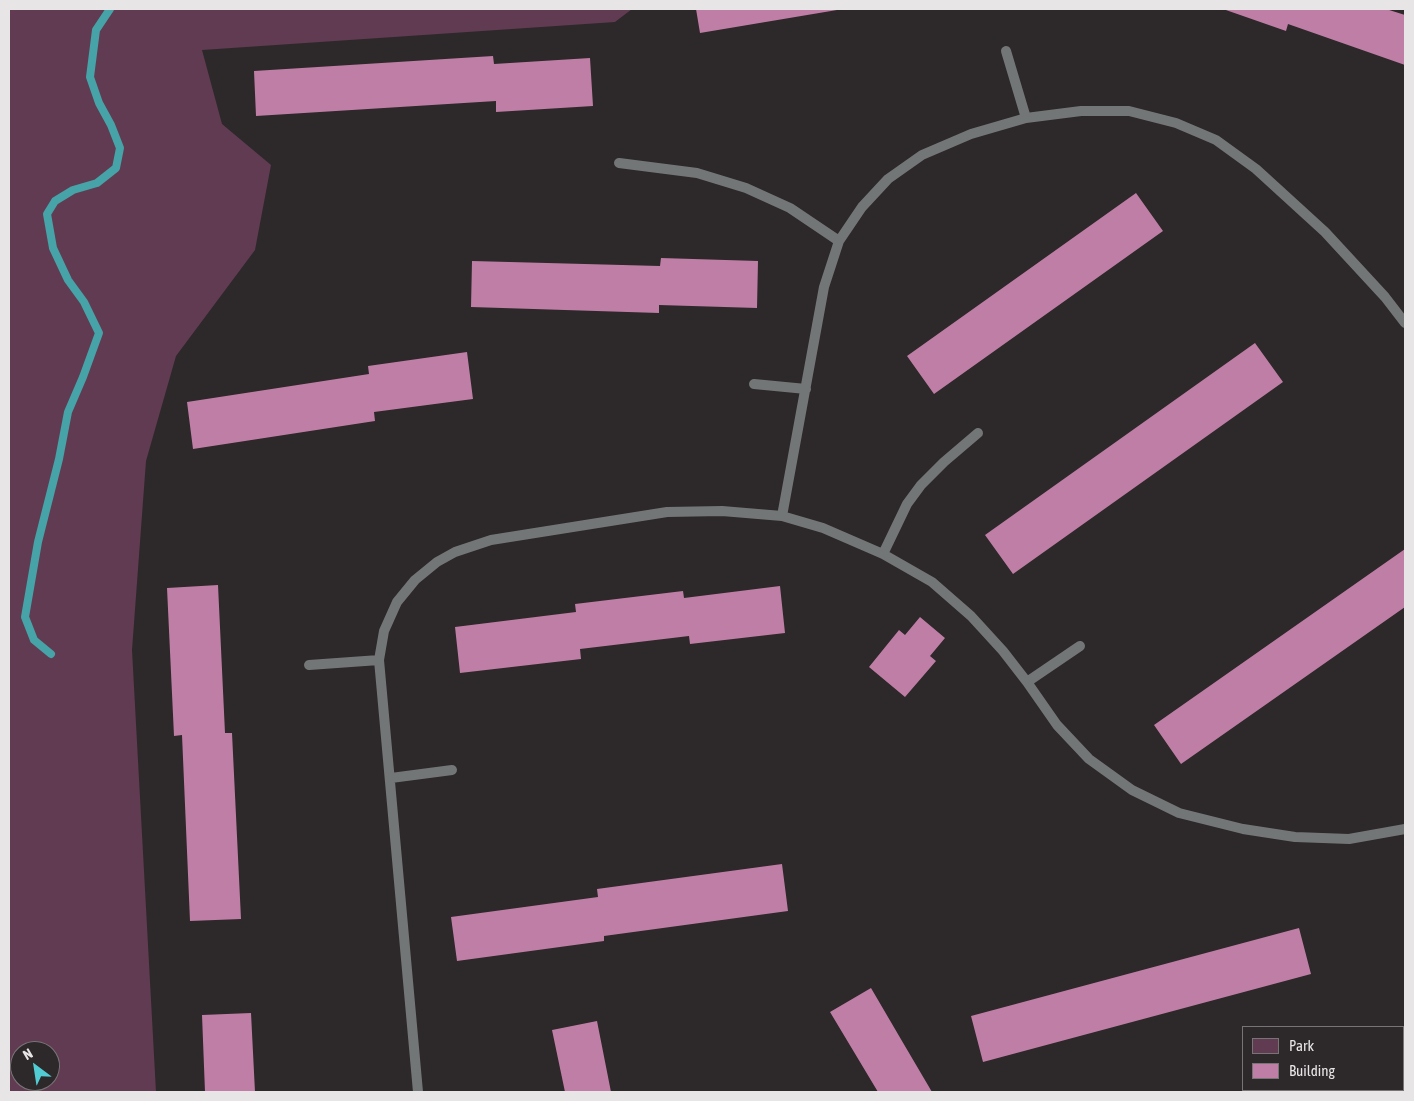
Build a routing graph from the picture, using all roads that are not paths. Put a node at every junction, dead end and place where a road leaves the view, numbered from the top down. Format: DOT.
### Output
graph roads {
  1 [pos="1006,51"];
  2 [pos="1026,118"];
  3 [pos="619,163"];
  4 [pos="839,240"];
  5 [pos="1405,322"];
  6 [pos="754,384"];
  7 [pos="806,389"];
  8 [pos="978,433"];
  9 [pos="782,516"];
  10 [pos="883,554"];
  11 [pos="1080,646"];
  12 [pos="379,660"];
  13 [pos="309,666"];
  14 [pos="1027,682"];
  15 [pos="452,770"];
  16 [pos="390,778"];
  17 [pos="1405,829"];
  18 [pos="418,1092"];
  1 -- 2 [label="lane"];
  2 -- 4 [label="lane"];
  2 -- 5 [label="lane"];
  3 -- 4 [label="lane"];
  4 -- 7 [label="lane"];
  6 -- 7 [label="lane"];
  7 -- 9 [label="lane"];
  8 -- 10 [label="lane"];
  9 -- 10 [label="lane"];
  9 -- 12 [label="lane"];
  10 -- 14 [label="lane"];
  11 -- 14 [label="lane"];
  12 -- 13 [label="lane"];
  12 -- 16 [label="lane"];
  14 -- 17 [label="lane"];
  15 -- 16 [label="lane"];
  16 -- 18 [label="lane"];
}
